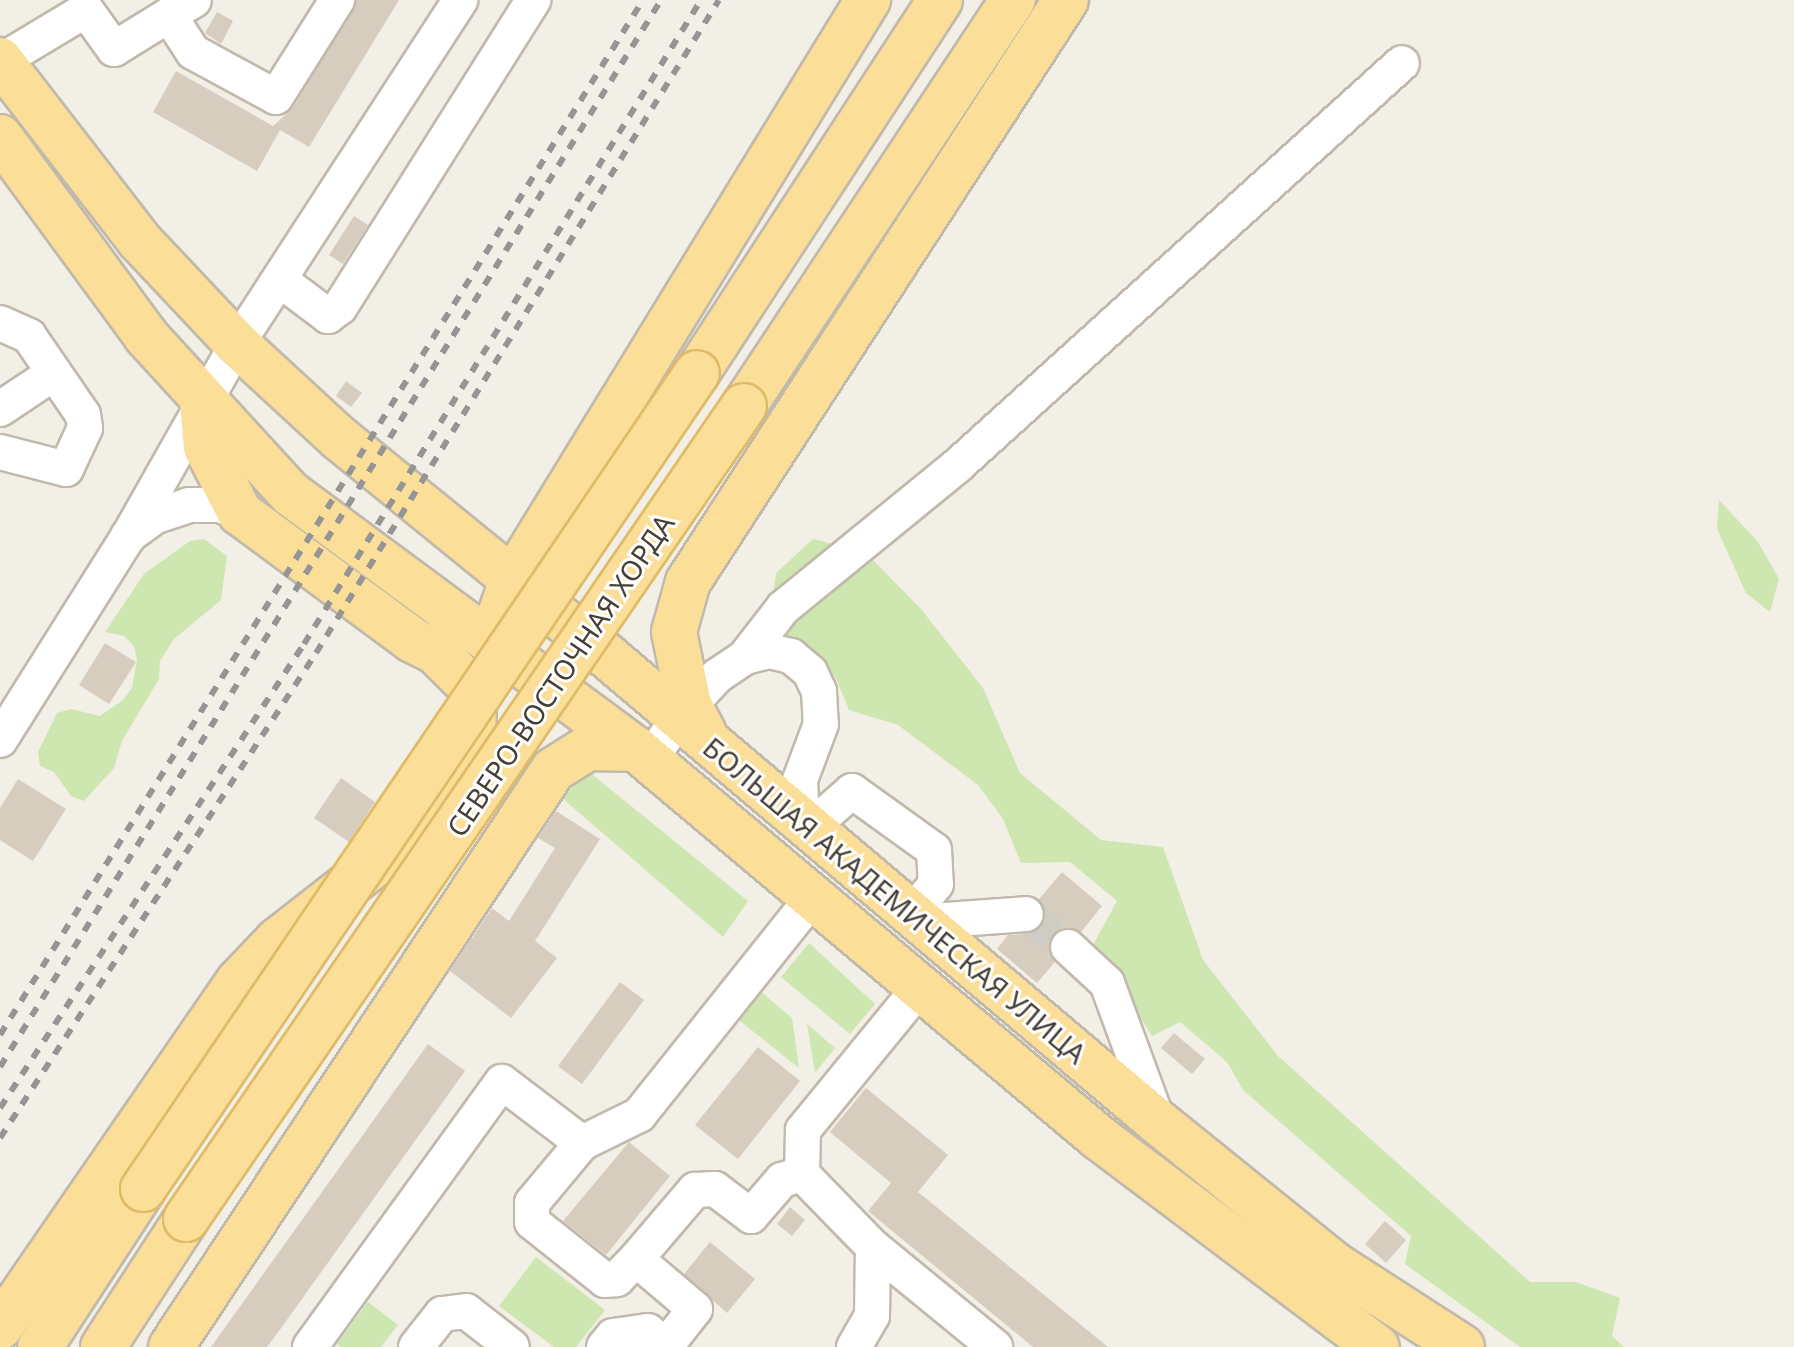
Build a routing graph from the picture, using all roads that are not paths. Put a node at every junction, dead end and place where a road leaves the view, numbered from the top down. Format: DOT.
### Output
graph roads {
  1 [pos="337,0"];
  2 [pos="460,0"];
  3 [pos="533,0"];
  4 [pos="868,0"];
  5 [pos="940,0"];
  6 [pos="1013,0"];
  7 [pos="1066,0"];
  8 [pos="181,8"];
  9 [pos="0,61"];
  10 [pos="1402,63"];
  11 [pos="0,137"];
  12 [pos="280,280"];
  13 [pos="0,323"];
  14 [pos="237,344"];
  15 [pos="54,373"];
  16 [pos="202,402"];
  17 [pos="0,409"];
  18 [pos="0,452"];
  19 [pos="240,513"];
  20 [pos="128,537"];
  21 [pos="512,580"];
  22 [pos="496,650"];
  23 [pos="436,652"];
  24 [pos="745,657"];
  25 [pos="573,705"];
  26 [pos="691,720"];
  27 [pos="0,740"];
  28 [pos="643,755"];
  29 [pos="806,825"];
  30 [pos="814,896"];
  31 [pos="1026,914"];
  32 [pos="914,919"];
  33 [pos="1068,947"];
  34 [pos="920,987"];
  35 [pos="1159,1123"];
  36 [pos="582,1143"];
  37 [pos="802,1174"];
  38 [pos="873,1247"];
  39 [pos="636,1259"];
  40 [pos="0,1327"];
  41 [pos="861,1344"];
  42 [pos="667,1346"];
  43 [pos="40,1347"];
  44 [pos="103,1347"];
  45 [pos="171,1347"];
  46 [pos="310,1347"];
  47 [pos="416,1347"];
  48 [pos="512,1347"];
  49 [pos="604,1347"];
  50 [pos="995,1347"];
  51 [pos="1377,1347"];
  52 [pos="1462,1347"];
  1 -- 8 [label="street"];
  2 -- 12 [label="street"];
  3 -- 12 [label="street"];
  4 -- 21 [label="main road"];
  5 -- 43 [label="main road, СЕВЕРО-ВОСТОЧНАЯ ХОРДА, bridge"];
  6 -- 44 [label="main road, СЕВЕРО-ВОСТОЧНАЯ ХОРДА, bridge"];
  7 -- 26 [label="main road"];
  8 -- 9 [label="street"];
  9 -- 14 [label="main road, БОЛЬШАЯ АКАДЕМИЧЕСКАЯ УЛИЦА"];
  10 -- 24 [label="street"];
  11 -- 16 [label="main road, БОЛЬШАЯ АКАДЕМИЧЕСКАЯ УЛИЦА"];
  12 -- 14 [label="street"];
  13 -- 15 [label="street"];
  14 -- 16 [label="street"];
  14 -- 21 [label="main road, БОЛЬШАЯ АКАДЕМИЧЕСКАЯ УЛИЦА"];
  15 -- 17 [label="street"];
  15 -- 18 [label="street"];
  16 -- 19 [label="main road"];
  16 -- 20 [label="street"];
  16 -- 22 [label="main road, БОЛЬШАЯ АКАДЕМИЧЕСКАЯ УЛИЦА"];
  19 -- 20 [label="street"];
  19 -- 23 [label="main road"];
  20 -- 27 [label="street"];
  21 -- 22 [label="main road"];
  21 -- 26 [label="main road, БОЛЬШАЯ АКАДЕМИЧЕСКАЯ УЛИЦА"];
  22 -- 25 [label="main road, БОЛЬШАЯ АКАДЕМИЧЕСКАЯ УЛИЦА"];
  23 -- 25 [label="street"];
  23 -- 40 [label="main road"];
  24 -- 26 [label="street"];
  24 -- 29 [label="street"];
  25 -- 28 [label="main road, БОЛЬШАЯ АКАДЕМИЧЕСКАЯ УЛИЦА"];
  26 -- 28 [label="street"];
  26 -- 29 [label="main road, БОЛЬШАЯ АКАДЕМИЧЕСКАЯ УЛИЦА"];
  28 -- 30 [label="main road, БОЛЬШАЯ АКАДЕМИЧЕСКАЯ УЛИЦА"];
  28 -- 45 [label="main road"];
  29 -- 32 [label="main road, БОЛЬШАЯ АКАДЕМИЧЕСКАЯ УЛИЦА"];
  29 -- 32 [label="street"];
  30 -- 34 [label="main road, БОЛЬШАЯ АКАДЕМИЧЕСКАЯ УЛИЦА"];
  30 -- 36 [label="street"];
  31 -- 32 [label="street"];
  32 -- 35 [label="main road, БОЛЬШАЯ АКАДЕМИЧЕСКАЯ УЛИЦА"];
  33 -- 35 [label="street"];
  34 -- 37 [label="street"];
  34 -- 51 [label="main road, БОЛЬШАЯ АКАДЕМИЧЕСКАЯ УЛИЦА"];
  35 -- 52 [label="main road, БОЛЬШАЯ АКАДЕМИЧЕСКАЯ УЛИЦА"];
  36 -- 39 [label="street"];
  36 -- 46 [label="street"];
  37 -- 38 [label="street"];
  37 -- 39 [label="street"];
  38 -- 41 [label="street"];
  38 -- 50 [label="street"];
  39 -- 42 [label="street"];
  42 -- 49 [label="street"];
  47 -- 48 [label="street"];
}
